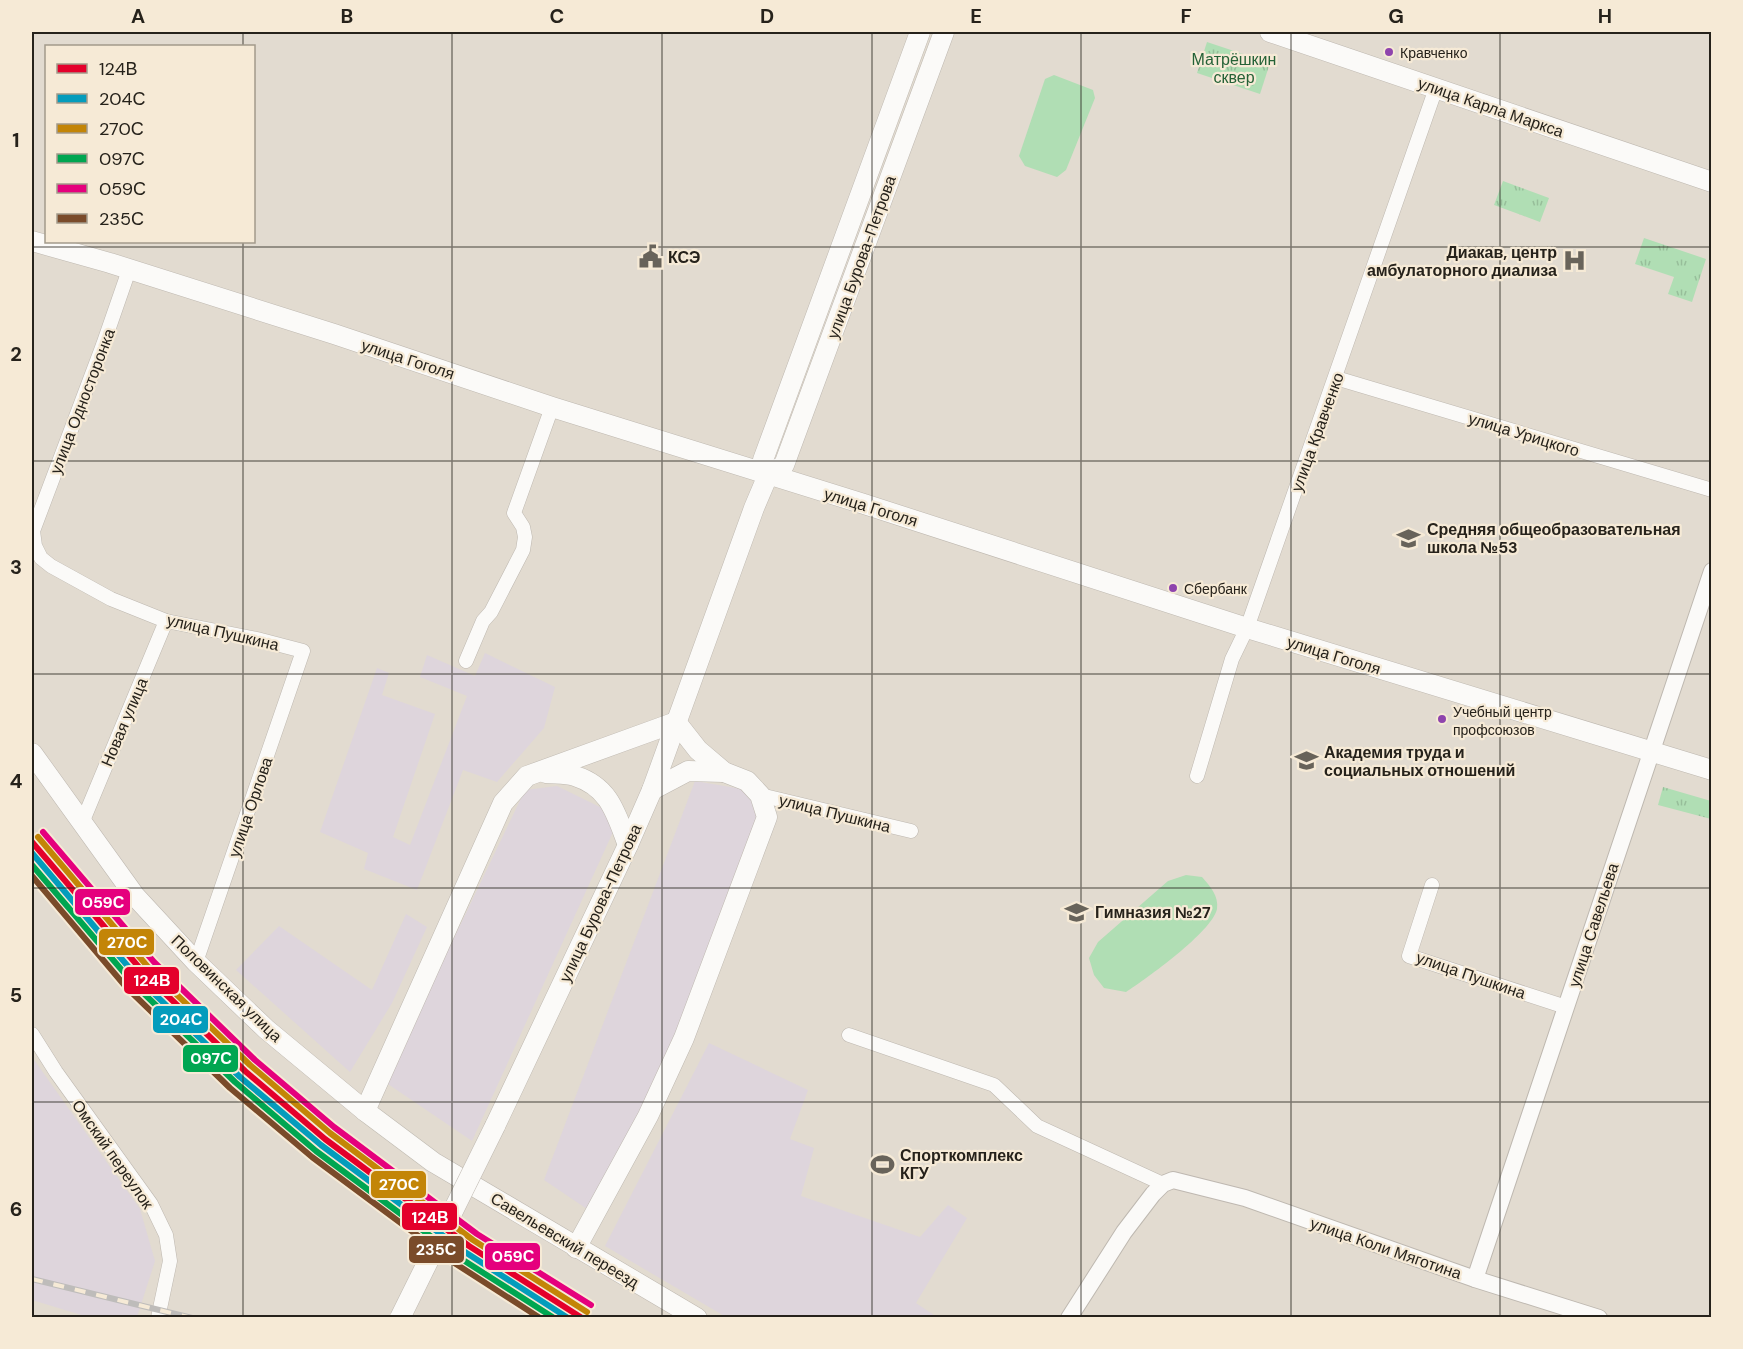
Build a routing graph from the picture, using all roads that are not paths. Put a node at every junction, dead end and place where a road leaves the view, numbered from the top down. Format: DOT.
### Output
graph roads {
  1 [pos="920,32"];
  2 [pos="944,32"];
  3 [pos="1270,32"];
  4 [pos="1436,88"];
  5 [pos="1712,182"];
  6 [pos="32,241"];
  7 [pos="129,270"];
  8 [pos="1336,378"];
  9 [pos="552,407"];
  10 [pos="768,475"];
  11 [pos="1712,490"];
  12 [pos="33,531"];
  13 [pos="1712,571"];
  14 [pos="166,621"];
  15 [pos="1248,628"];
  16 [pos="303,651"];
  17 [pos="466,661"];
  18 [pos="676,722"];
  19 [pos="1651,751"];
  20 [pos="32,753"];
  21 [pos="1712,770"];
  22 [pos="724,771"];
  23 [pos="540,772"];
  24 [pos="1197,776"];
  25 [pos="652,790"];
  26 [pos="760,795"];
  27 [pos="82,823"];
  28 [pos="911,831"];
  29 [pos="628,845"];
  30 [pos="1432,885"];
  31 [pos="196,962"];
  32 [pos="1566,1007"];
  33 [pos="32,1034"];
  34 [pos="849,1035"];
  35 [pos="365,1111"];
  36 [pos="434,1162"];
  37 [pos="1168,1182"];
  38 [pos="576,1248"];
  39 [pos="1475,1279"];
  40 [pos="158,1317"];
  41 [pos="400,1317"];
  42 [pos="697,1317"];
  43 [pos="1069,1317"];
  44 [pos="1599,1317"];
  1 -- 10 [label="main road, улица Бурова-Петрова"];
  2 -- 10 [label="main road, улица Бурова-Петрова"];
  3 -- 4 [label="main road, улица Карла Маркса"];
  4 -- 5 [label="main road, улица Карла Маркса"];
  4 -- 8 [label="street, улица Кравченко"];
  6 -- 7 [label="main road, улица Гоголя"];
  7 -- 9 [label="main road, улица Гоголя"];
  7 -- 12 [label="street, улица Односторонка"];
  8 -- 11 [label="street, улица Урицкого"];
  8 -- 15 [label="street, улица Кравченко"];
  9 -- 10 [label="main road, улица Гоголя"];
  9 -- 17 [label="street"];
  10 -- 15 [label="main road, улица Гоголя"];
  10 -- 18 [label="main road, улица Бурова-Петрова"];
  12 -- 14 [label="street, улица Пушкина"];
  13 -- 19 [label="street, улица Савельева"];
  14 -- 16 [label="street, улица Пушкина"];
  14 -- 27 [label="street, Новая улица"];
  15 -- 19 [label="main road, улица Гоголя"];
  15 -- 24 [label="street, улица Кравченко"];
  16 -- 31 [label="street, улица Орлова"];
  18 -- 22 [label="main road"];
  18 -- 23 [label="main road"];
  18 -- 25 [label="main road, улица Бурова-Петрова"];
  19 -- 21 [label="main road, улица Гоголя"];
  19 -- 32 [label="street, улица Савельева"];
  20 -- 27 [label="main road, Половинская улица"];
  22 -- 25 [label="main road"];
  22 -- 26 [label="main road"];
  23 -- 29 [label="main road"];
  23 -- 35 [label="main road"];
  25 -- 29 [label="main road, улица Бурова-Петрова"];
  26 -- 28 [label="street, улица Пушкина"];
  26 -- 38 [label="main road"];
  27 -- 31 [label="main road, Половинская улица"];
  29 -- 41 [label="main road, улица Бурова-Петрова, bridge"];
  30 -- 32 [label="street, улица Пушкина"];
  31 -- 35 [label="main road, Половинская улица"];
  32 -- 39 [label="street, улица Савельева"];
  33 -- 40 [label="street, Омский переулок"];
  34 -- 37 [label="street, улица Коли Мяготина"];
  35 -- 36 [label="main road, Половинская улица"];
  36 -- 38 [label="main road, Савельевский переезд"];
  37 -- 39 [label="street, улица Коли Мяготина"];
  37 -- 43 [label="street"];
  38 -- 42 [label="main road, Савельевский переезд"];
  39 -- 44 [label="street, улица Коли Мяготина"];
}
